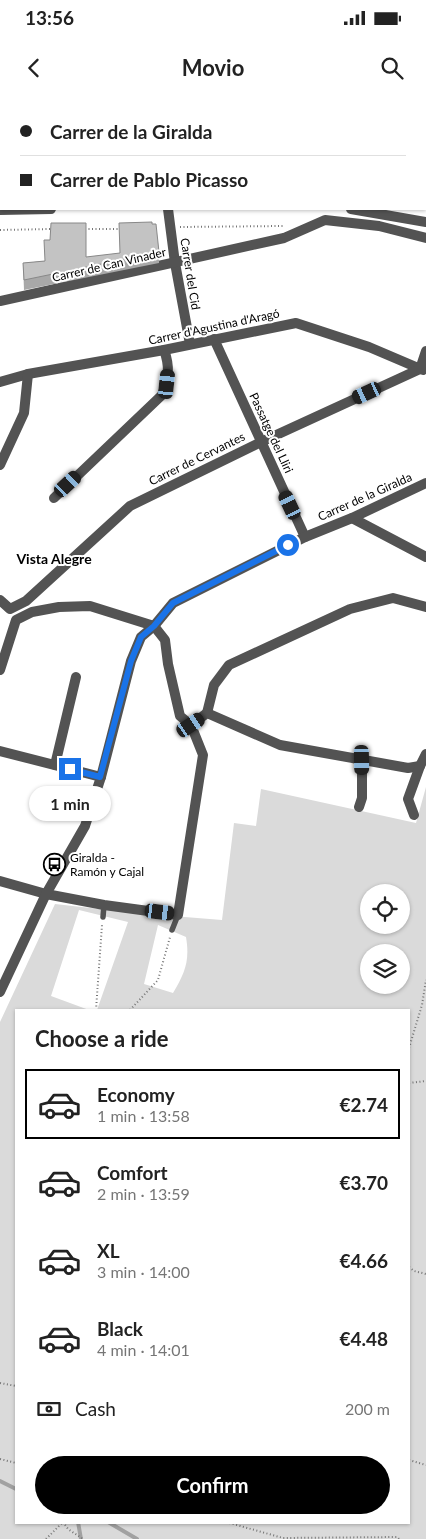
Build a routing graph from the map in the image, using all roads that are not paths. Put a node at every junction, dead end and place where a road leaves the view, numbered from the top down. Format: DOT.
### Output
graph roads {
  1 [pos="168,210"];
  2 [pos="357,210"];
  3 [pos="426,222"];
  4 [pos="426,238"];
  5 [pos="175,263"];
  6 [pos="0,301"];
  7 [pos="214,339"];
  8 [pos="190,344"];
  9 [pos="164,350"];
  10 [pos="426,351"];
  11 [pos="423,370"];
  12 [pos="28,374"];
  13 [pos="0,382"];
  14 [pos="261,442"];
  15 [pos="0,465"];
  16 [pos="426,483"];
  17 [pos="54,498"];
  18 [pos="352,518"];
  19 [pos="305,537"];
  20 [pos="426,556"];
  21 [pos="0,600"];
  22 [pos="426,607"];
  23 [pos="154,626"];
  24 [pos="0,670"];
  25 [pos="76,677"];
  26 [pos="208,713"];
  27 [pos="191,725"];
  28 [pos="0,751"];
  29 [pos="426,754"];
  30 [pos="362,760"];
  31 [pos="55,765"];
  32 [pos="420,766"];
  33 [pos="100,777"];
  34 [pos="358,806"];
  35 [pos="414,815"];
  36 [pos="0,881"];
  37 [pos="46,894"];
  38 [pos="104,905"];
  39 [pos="178,915"];
  40 [pos="102,917"];
  41 [pos="172,930"];
  42 [pos="0,992"];
  1 -- 5 [label="street, Carrer del Cid"];
  2 -- 3 [label="street"];
  4 -- 5 [label="street, Carrer de Can Vinader"];
  5 -- 6 [label="street, Carrer de Can Vinader"];
  5 -- 8 [label="street, Carrer del Cid"];
  7 -- 8 [label="street, Carrer d'Agustina d'Aragó"];
  7 -- 11 [label="street, Carrer d'Agustina d'Aragó"];
  7 -- 14 [label="street, Passatge del Lliri"];
  8 -- 9 [label="street, Carrer d'Agustina d'Aragó"];
  9 -- 12 [label="street, Carrer d'Agustina d'Aragó"];
  9 -- 17 [label="street"];
  10 -- 11 [label="street"];
  11 -- 14 [label="street, Carrer de Cervantes"];
  12 -- 13 [label="street, Carrer d'Agustina d'Aragó"];
  12 -- 15 [label="street"];
  14 -- 19 [label="street, Passatge del Lliri"];
  14 -- 21 [label="street, Carrer de Cervantes"];
  16 -- 18 [label="street, Carrer de la Giralda"];
  18 -- 19 [label="street, Carrer de la Giralda"];
  18 -- 20 [label="street"];
  19 -- 23 [label="street, Carrer de la Giralda"];
  22 -- 26 [label="street"];
  23 -- 24 [label="street"];
  23 -- 27 [label="street"];
  23 -- 33 [label="street, Carrer de la Giralda"];
  25 -- 31 [label="street"];
  26 -- 27 [label="street"];
  26 -- 30 [label="street"];
  27 -- 39 [label="street"];
  28 -- 31 [label="street"];
  29 -- 32 [label="street"];
  30 -- 32 [label="street"];
  30 -- 34 [label="street"];
  31 -- 33 [label="street"];
  32 -- 35 [label="street"];
  33 -- 37 [label="street, Carrer de la Giralda"];
  36 -- 37 [label="street"];
  37 -- 38 [label="street"];
  37 -- 42 [label="street, Carrer de la Giralda"];
  38 -- 39 [label="street"];
  38 -- 40 [label="lane"];
  39 -- 41 [label="lane"];
}
